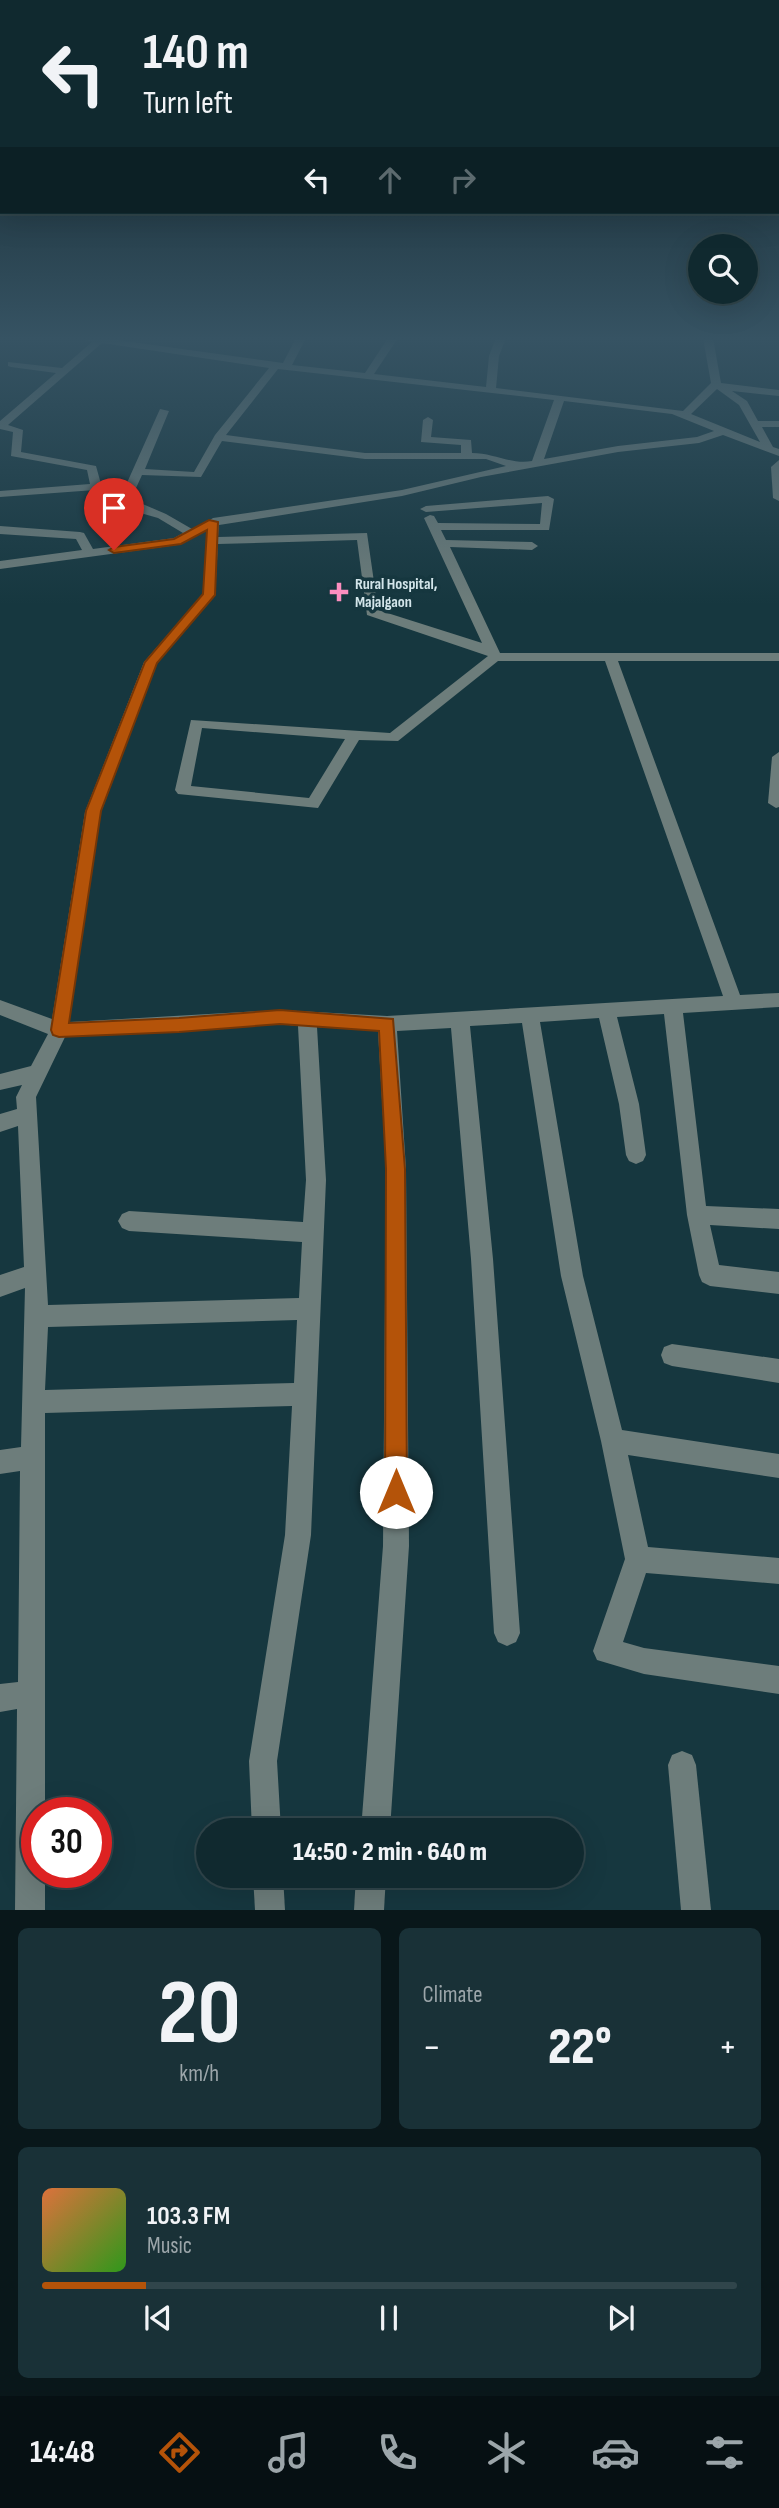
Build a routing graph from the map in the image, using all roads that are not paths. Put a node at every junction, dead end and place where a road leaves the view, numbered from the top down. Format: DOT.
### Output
graph roads {
  1 [pos="5,427"];
  2 [pos="154,427"];
  3 [pos="227,427"];
  4 [pos="427,427"];
  5 [pos="549,427"];
  6 [pos="714,427"];
  7 [pos="758,427"];
  8 [pos="723,431"];
  9 [pos="219,437"];
  10 [pos="774,451"];
  11 [pos="466,456"];
  12 [pos="779,463"];
  13 [pos="537,464"];
  14 [pos="517,468"];
  15 [pos="139,472"];
  16 [pos="96,486"];
  17 [pos="418,489"];
  18 [pos="0,494"];
  19 [pos="779,498"];
  20 [pos="125,499"];
  21 [pos="426,509"];
  22 [pos="213,522"];
  23 [pos="433,526"];
  24 [pos="0,530"];
  25 [pos="192,534"];
  26 [pos="210,541"];
  27 [pos="440,543"];
  28 [pos="531,546"];
  29 [pos="90,554"];
  30 [pos="0,565"];
  31 [pos="493,654"];
  32 [pos="610,657"];
  33 [pos="779,657"];
  34 [pos="355,735"];
  35 [pos="779,757"];
  36 [pos="776,803"];
  37 [pos="779,1000"];
  38 [pos="734,1003"];
  39 [pos="0,1007"];
  40 [pos="673,1007"];
  41 [pos="606,1011"];
  42 [pos="530,1016"];
  43 [pos="307,1019"];
  44 [pos="460,1020"];
  45 [pos="387,1024"];
  46 [pos="59,1030"];
  47 [pos="38,1073"];
  48 [pos="0,1082"];
  49 [pos="27,1115"];
  50 [pos="0,1123"];
  51 [pos="636,1155"];
  52 [pos="697,1215"];
  53 [pos="779,1219"];
  54 [pos="129,1221"];
  55 [pos="313,1233"];
  56 [pos="33,1274"];
  57 [pos="779,1283"];
  58 [pos="0,1286"];
  59 [pos="309,1309"];
  60 [pos="37,1316"];
  61 [pos="672,1355"];
  62 [pos="779,1371"];
  63 [pos="305,1394"];
  64 [pos="33,1402"];
  65 [pos="613,1441"];
  66 [pos="33,1457"];
  67 [pos="0,1462"];
  68 [pos="779,1466"];
  69 [pos="638,1559"];
  70 [pos="779,1571"];
  71 [pos="507,1633"];
  72 [pos="779,1680"];
  73 [pos="31,1693"];
  74 [pos="0,1698"];
  75 [pos="682,1765"];
  76 [pos="265,1818"];
  77 [pos="376,1818"];
  78 [pos="269,1888"];
  79 [pos="370,1888"];
  80 [pos="30,1909"];
  81 [pos="270,1909"];
  82 [pos="369,1909"];
  83 [pos="696,1909"];
  1 -- 16 [label="street"];
  2 -- 15 [label="street"];
  3 -- 9 [label="street"];
  4 -- 11 [label="street"];
  5 -- 13 [label="street"];
  6 -- 8 [label="street"];
  7 -- 10 [label="street"];
  8 -- 10 [label="street"];
  8 -- 13 [label="street"];
  9 -- 11 [label="street"];
  9 -- 15 [label="street"];
  11 -- 14 [label="street"];
  12 -- 19 [label="street"];
  13 -- 14 [label="street"];
  14 -- 17 [label="street"];
  15 -- 20 [label="street"];
  16 -- 18 [label="street"];
  16 -- 20 [label="street"];
  17 -- 21 [label="street"];
  17 -- 22 [label="street"];
  20 -- 25 [label="street"];
  21 -- 23 [label="street"];
  21 -- 23 [label="street"];
  22 -- 25 [label="street"];
  22 -- 26 [label="street"];
  23 -- 27 [label="street"];
  24 -- 29 [label="street"];
  25 -- 29 [label="street"];
  26 -- 31 [label="street"];
  26 -- 46 [label="street"];
  27 -- 28 [label="street"];
  27 -- 31 [label="street"];
  29 -- 30 [label="street"];
  31 -- 32 [label="street"];
  31 -- 34 [label="street"];
  32 -- 33 [label="street"];
  32 -- 38 [label="street"];
  34 -- 34 [label="street"];
  35 -- 36 [label="street"];
  37 -- 38 [label="street"];
  38 -- 40 [label="street"];
  39 -- 46 [label="street"];
  40 -- 41 [label="street"];
  40 -- 52 [label="street"];
  41 -- 42 [label="street"];
  41 -- 51 [label="street"];
  42 -- 44 [label="street"];
  42 -- 65 [label="street"];
  43 -- 45 [label="street"];
  43 -- 46 [label="street"];
  43 -- 55 [label="street"];
  44 -- 45 [label="street"];
  44 -- 71 [label="street"];
  45 -- 77 [label="street"];
  46 -- 47 [label="street"];
  47 -- 48 [label="street"];
  47 -- 49 [label="street"];
  49 -- 50 [label="street"];
  49 -- 56 [label="street"];
  52 -- 53 [label="street"];
  52 -- 57 [label="street"];
  54 -- 55 [label="street"];
  55 -- 59 [label="street"];
  56 -- 58 [label="street"];
  56 -- 60 [label="street"];
  59 -- 60 [label="street"];
  59 -- 63 [label="street"];
  60 -- 64 [label="street"];
  61 -- 62 [label="street"];
  63 -- 64 [label="street"];
  63 -- 76 [label="street"];
  64 -- 66 [label="street"];
  65 -- 68 [label="street"];
  65 -- 69 [label="street"];
  66 -- 67 [label="street"];
  66 -- 73 [label="street"];
  69 -- 70 [label="street"];
  69 -- 72 [label="street"];
  73 -- 74 [label="street"];
  73 -- 80 [label="street"];
  75 -- 83 [label="street"];
  78 -- 81 [label="street"];
  79 -- 82 [label="street"];
}
